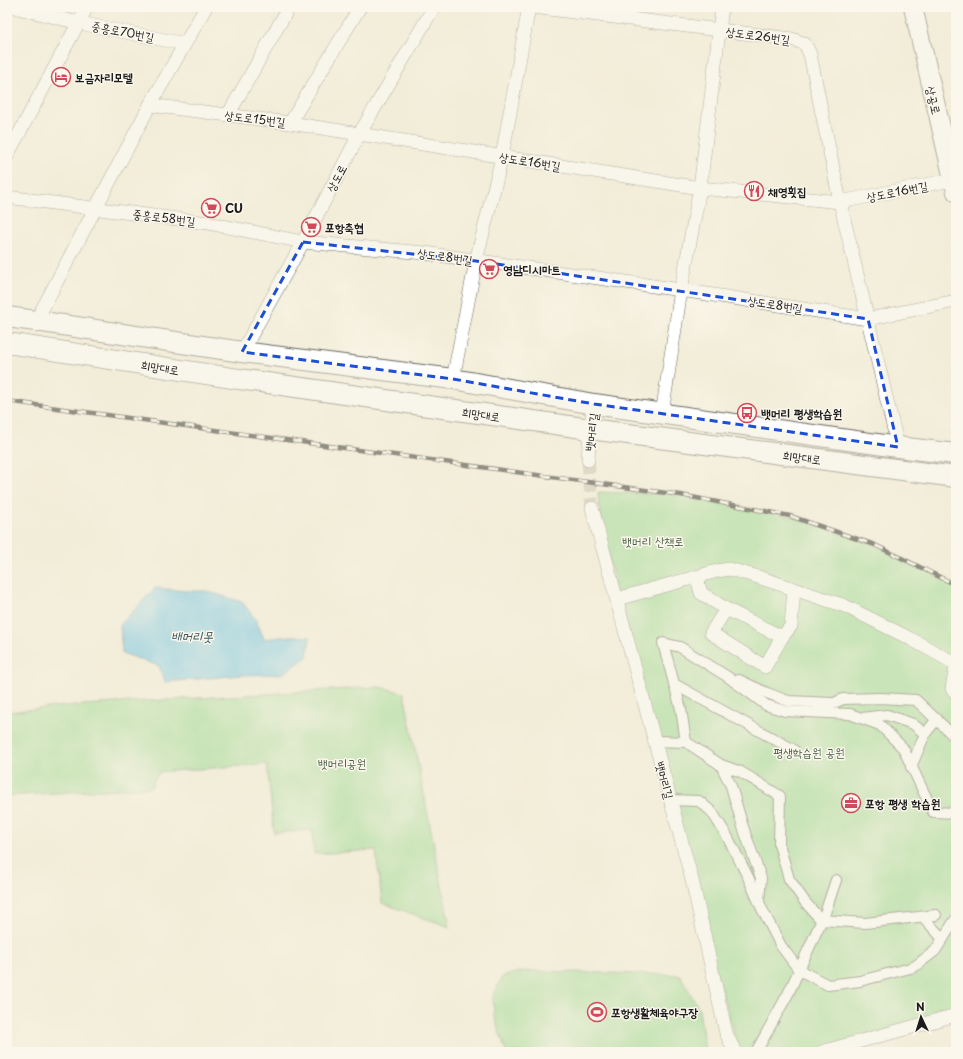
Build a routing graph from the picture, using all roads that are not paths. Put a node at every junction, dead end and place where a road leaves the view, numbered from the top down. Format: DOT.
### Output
graph roads {
  1 [pos="14,7"];
  2 [pos="87,7"];
  3 [pos="206,7"];
  4 [pos="289,7"];
  5 [pos="360,7"];
  6 [pos="434,7"];
  7 [pos="529,7"];
  8 [pos="533,7"];
  9 [pos="722,7"];
  10 [pos="913,7"];
  11 [pos="79,23"];
  12 [pos="719,30"];
  13 [pos="185,44"];
  14 [pos="150,105"];
  15 [pos="228,115"];
  16 [pos="290,122"];
  17 [pos="360,133"];
  18 [pos="7,156"];
  19 [pos="502,157"];
  20 [pos="955,184"];
  21 [pos="700,188"];
  22 [pos="7,197"];
  23 [pos="840,202"];
  24 [pos="95,208"];
  25 [pos="303,242"];
  26 [pos="476,261"];
  27 [pos="681,290"];
  28 [pos="956,302"];
  29 [pos="7,318"];
  30 [pos="868,319"];
  31 [pos="36,321"];
  32 [pos="7,343"];
  33 [pos="242,352"];
  34 [pos="453,379"];
  35 [pos="594,404"];
  36 [pos="662,414"];
  37 [pos="590,429"];
  38 [pos="898,447"];
  39 [pos="956,454"];
  40 [pos="588,460"];
  41 [pos="930,473"];
  42 [pos="956,477"];
  43 [pos="956,485"];
  44 [pos="592,508"];
  45 [pos="697,577"];
  46 [pos="794,589"];
  47 [pos="617,599"];
  48 [pos="726,609"];
  49 [pos="782,637"];
  50 [pos="956,664"];
  51 [pos="728,677"];
  52 [pos="674,684"];
  53 [pos="956,693"];
  54 [pos="835,703"];
  55 [pos="816,712"];
  56 [pos="860,718"];
  57 [pos="937,719"];
  58 [pos="925,734"];
  59 [pos="956,738"];
  60 [pos="655,741"];
  61 [pos="686,742"];
  62 [pos="794,750"];
  63 [pos="721,765"];
  64 [pos="911,767"];
  65 [pos="670,800"];
  66 [pos="956,812"];
  67 [pos="836,880"];
  68 [pos="759,903"];
  69 [pos="936,915"];
  70 [pos="923,917"];
  71 [pos="821,920"];
  72 [pos="955,920"];
  73 [pos="943,939"];
  74 [pos="799,970"];
  75 [pos="956,1015"];
  76 [pos="735,1052"];
  77 [pos="756,1052"];
  78 [pos="821,1052"];
  1 -- 11 [label="street, 중흥로70번길"];
  2 -- 11 [label="street"];
  3 -- 13 [label="street"];
  4 -- 15 [label="street"];
  5 -- 16 [label="street"];
  6 -- 17 [label="street, 상도로"];
  7 -- 19 [label="street"];
  8 -- 12 [label="street, 상도로26번길"];
  9 -- 12 [label="street"];
  10 -- 20 [label="main road, 상공로"];
  11 -- 13 [label="street, 중흥로70번길"];
  11 -- 18 [label="street"];
  12 -- 21 [label="street, 상도로26번길"];
  12 -- 23 [label="street, 상도로26번길"];
  13 -- 14 [label="street"];
  14 -- 15 [label="street, 상도로15번길"];
  14 -- 24 [label="street"];
  15 -- 16 [label="street, 상도로15번길"];
  16 -- 17 [label="street, 상도로15번길"];
  17 -- 19 [label="street, 상도로16번길"];
  17 -- 25 [label="street, 상도로"];
  19 -- 21 [label="street, 상도로16번길"];
  19 -- 26 [label="street"];
  20 -- 23 [label="street, 상도로16번길"];
  21 -- 23 [label="street, 상도로16번길"];
  21 -- 27 [label="street"];
  22 -- 24 [label="street, 중흥로58번길"];
  23 -- 30 [label="street"];
  24 -- 25 [label="street, 중흥로58번길"];
  24 -- 31 [label="street"];
  25 -- 26 [label="street, 상도로8번길"];
  25 -- 33 [label="street, 상도로"];
  26 -- 27 [label="street, 상도로8번길"];
  26 -- 34 [label="street"];
  27 -- 30 [label="street, 상도로8번길"];
  27 -- 36 [label="street"];
  28 -- 30 [label="street, 상도로8번길"];
  29 -- 31 [label="main road, 희망대로"];
  30 -- 38 [label="street"];
  31 -- 33 [label="main road, 희망대로"];
  32 -- 37 [label="main road, 희망대로"];
  33 -- 34 [label="main road, 희망대로"];
  34 -- 35 [label="main road, 희망대로"];
  35 -- 36 [label="main road, 희망대로"];
  35 -- 37 [label="street, 뱃머리길"];
  36 -- 38 [label="main road, 희망대로"];
  37 -- 40 [label="street, 뱃머리길"];
  37 -- 41 [label="main road, 희망대로"];
  38 -- 39 [label="main road, 희망대로"];
  41 -- 42 [label="main road, 희망대로"];
  41 -- 43 [label="main road"];
  44 -- 47 [label="street, 뱃머리길"];
  45 -- 46 [label="street"];
  45 -- 47 [label="street"];
  45 -- 48 [label="street"];
  46 -- 49 [label="street"];
  46 -- 50 [label="street"];
  47 -- 60 [label="street, 뱃머리길"];
  48 -- 49 [label="street"];
  48 -- 49 [label="street"];
  50 -- 53 [label="street"];
  51 -- 52 [label="street"];
  51 -- 54 [label="street"];
  51 -- 55 [label="street"];
  52 -- 61 [label="street"];
  52 -- 62 [label="street"];
  54 -- 55 [label="street"];
  54 -- 57 [label="street"];
  55 -- 56 [label="street"];
  56 -- 58 [label="street"];
  56 -- 64 [label="street"];
  57 -- 58 [label="street"];
  57 -- 59 [label="street"];
  58 -- 64 [label="street"];
  60 -- 61 [label="street"];
  60 -- 65 [label="street, 뱃머리길"];
  61 -- 63 [label="street"];
  63 -- 68 [label="street"];
  63 -- 71 [label="street"];
  64 -- 66 [label="street"];
  65 -- 68 [label="street"];
  65 -- 76 [label="street, 뱃머리길"];
  67 -- 71 [label="street"];
  68 -- 74 [label="street"];
  69 -- 70 [label="street"];
  70 -- 71 [label="street"];
  70 -- 73 [label="street"];
  71 -- 74 [label="street"];
  72 -- 73 [label="street"];
  73 -- 74 [label="street"];
  74 -- 77 [label="street"];
  75 -- 78 [label="street"];
}
